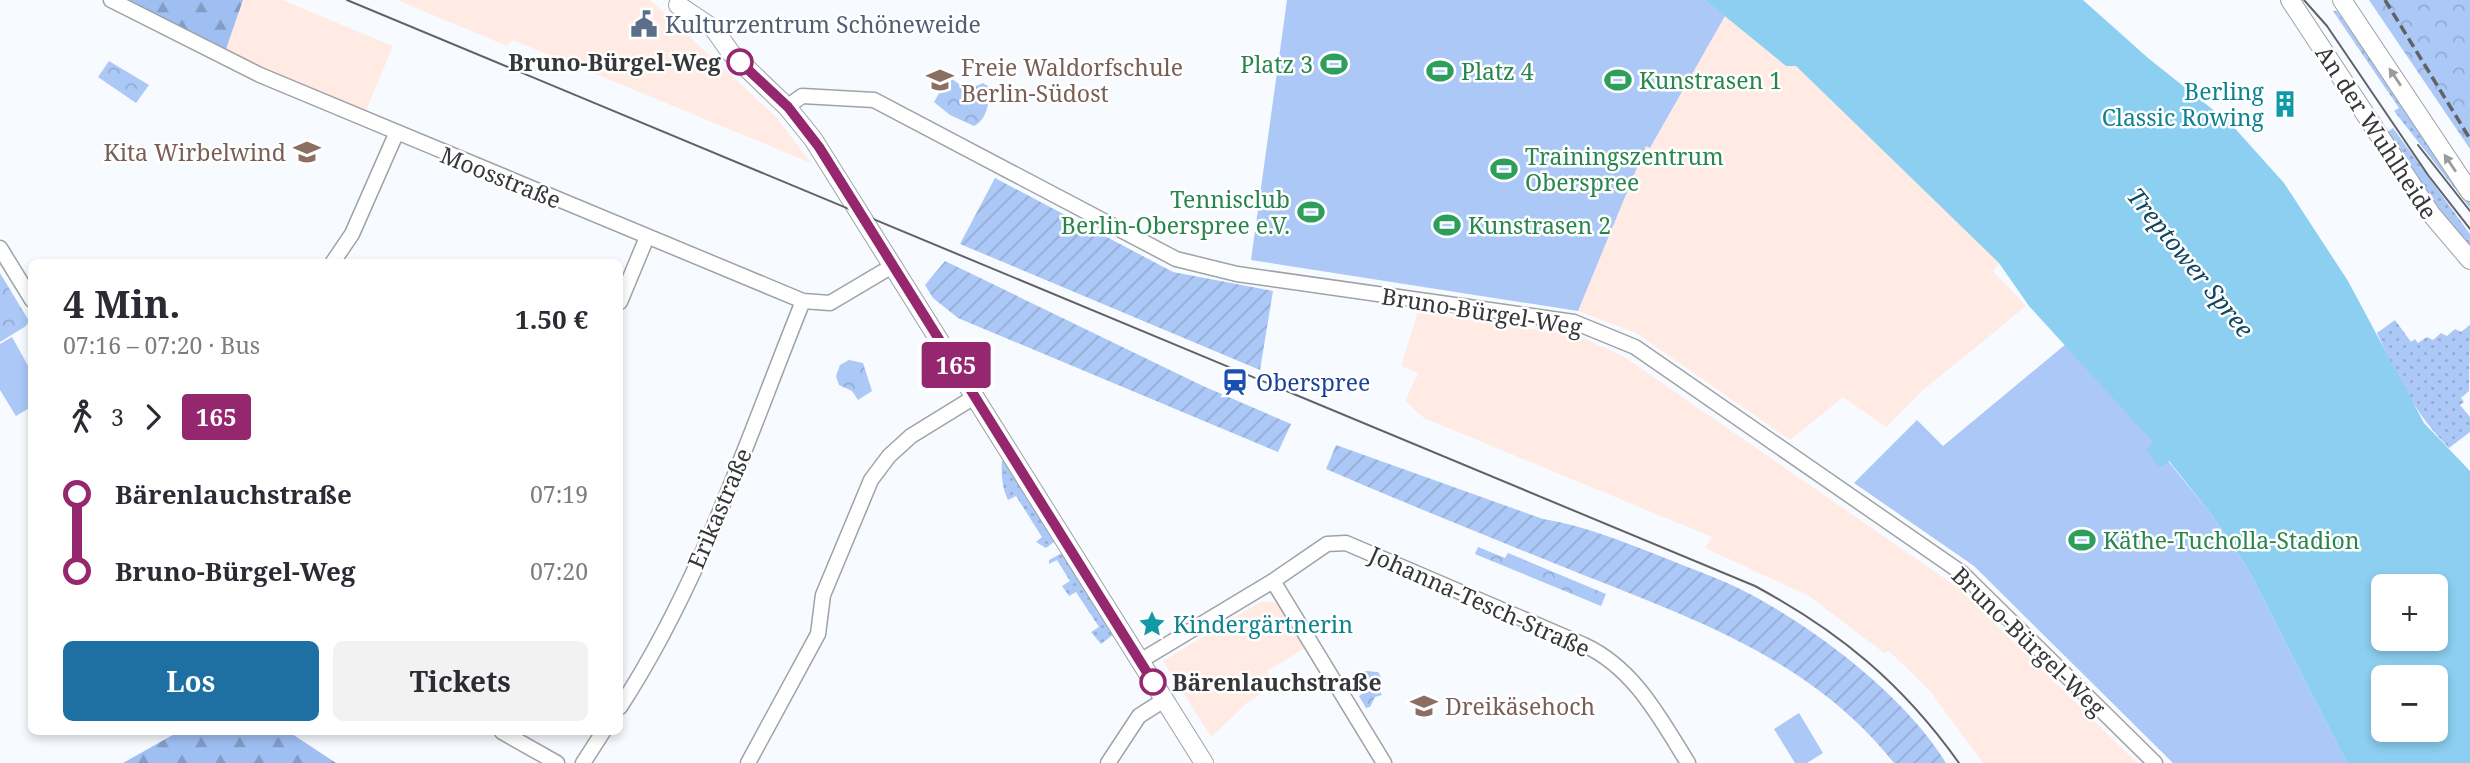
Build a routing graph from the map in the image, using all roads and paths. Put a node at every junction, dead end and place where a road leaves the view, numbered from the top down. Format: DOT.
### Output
graph roads {
  1 [pos="111,0"];
  2 [pos="2290,0"];
  3 [pos="2342,0"];
  4 [pos="676,2"];
  5 [pos="788,107"];
  6 [pos="397,134"];
  7 [pos="2470,192"];
  8 [pos="647,237"];
  9 [pos="0,248"];
  10 [pos="334,259"];
  11 [pos="2470,260"];
  12 [pos="894,265"];
  13 [pos="28,294"];
  14 [pos="623,295"];
  15 [pos="803,301"];
  16 [pos="976,396"];
  17 [pos="1273,581"];
  18 [pos="1140,662"];
  19 [pos="1164,700"];
  20 [pos="623,702"];
  21 [pos="507,735"];
  22 [pos="601,735"];
  23 [pos="557,763"];
  24 [pos="583,763"];
  25 [pos="748,763"];
  26 [pos="1108,763"];
  27 [pos="1204,763"];
  28 [pos="1384,763"];
  29 [pos="1688,763"];
  30 [pos="2155,763"];
  1 -- 6 [label="street, Moosstraße"];
  2 -- 11 [label="main road, An der Wuhlheide"];
  7 -- 3 [label="main road, An der Wuhlheide, one-way"];
  4 -- 5 [label="main road"];
  5 -- 12 [label="main road"];
  5 -- 30 [label="street, Bruno-Bürgel-Weg"];
  6 -- 8 [label="street, Moosstraße"];
  6 -- 10 [label="street"];
  8 -- 14 [label="street"];
  8 -- 15 [label="street, Moosstraße"];
  9 -- 13 [label="street"];
  12 -- 15 [label="street, Moosstraße"];
  12 -- 16 [label="main road"];
  15 -- 20 [label="street, Erikastraße"];
  16 -- 18 [label="main road"];
  16 -- 25 [label="street"];
  17 -- 18 [label="street, Johanna-Tesch-Straße"];
  17 -- 28 [label="street"];
  17 -- 29 [label="street, Johanna-Tesch-Straße"];
  18 -- 19 [label="main road"];
  19 -- 26 [label="street"];
  19 -- 27 [label="main road"];
  21 -- 23 [label="street"];
  22 -- 24 [label="street"];
}
